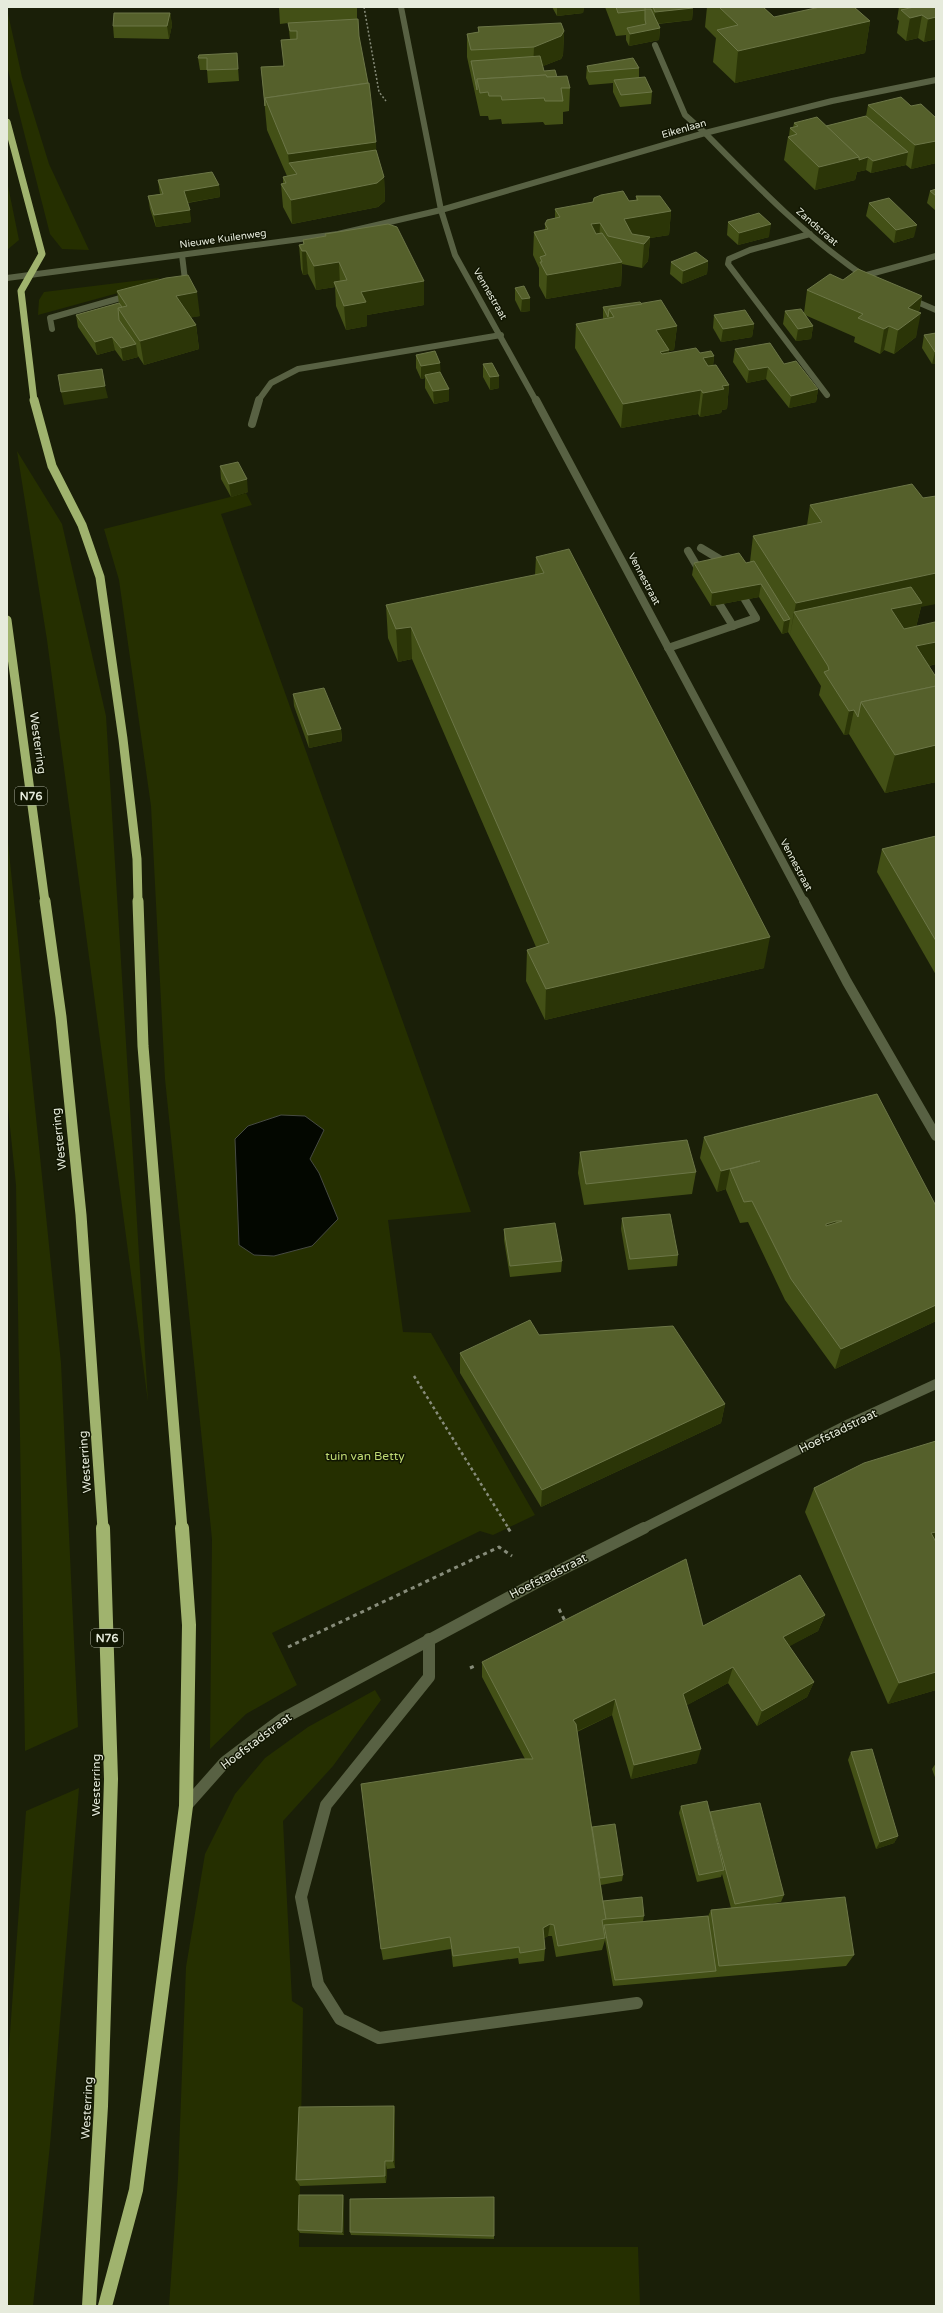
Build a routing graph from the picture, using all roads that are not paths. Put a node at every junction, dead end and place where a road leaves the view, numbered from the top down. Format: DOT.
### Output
graph roads {
  1 [pos="401,7"];
  2 [pos="655,45"];
  3 [pos="936,80"];
  4 [pos="7,122"];
  5 [pos="705,133"];
  6 [pos="441,210"];
  7 [pos="810,234"];
  8 [pos="182,255"];
  9 [pos="936,256"];
  10 [pos="29,276"];
  11 [pos="863,276"];
  12 [pos="7,278"];
  13 [pos="877,283"];
  14 [pos="170,284"];
  15 [pos="142,292"];
  16 [pos="898,293"];
  17 [pos="935,311"];
  18 [pos="52,329"];
  19 [pos="501,335"];
  20 [pos="827,394"];
  21 [pos="252,424"];
  22 [pos="701,548"];
  23 [pos="688,551"];
  24 [pos="7,620"];
  25 [pos="733,626"];
  26 [pos="668,648"];
  27 [pos="936,1136"];
  28 [pos="936,1384"];
  29 [pos="429,1639"];
  30 [pos="186,1806"];
  31 [pos="638,2003"];
  32 [pos="89,2306"];
  33 [pos="105,2306"];
  1 -- 6 [label="street, Vennestraat"];
  2 -- 5 [label="street, Zandstraat"];
  3 -- 5 [label="street, Eikenlaan"];
  4 -- 10 [label="highway"];
  5 -- 6 [label="street, Eikenlaan"];
  5 -- 7 [label="street, Zandstraat"];
  6 -- 8 [label="street, Nieuwe Kuilenweg"];
  6 -- 19 [label="street, Vennestraat"];
  7 -- 11 [label="street, Zandstraat"];
  7 -- 20 [label="street"];
  8 -- 10 [label="street, Nieuwe Kuilenweg"];
  8 -- 14 [label="street"];
  9 -- 11 [label="street"];
  10 -- 12 [label="street, Nieuwe Kuilenweg"];
  10 -- 30 [label="highway"];
  11 -- 13 [label="street, Zandstraat"];
  15 -- 18 [label="street"];
  16 -- 17 [label="street"];
  19 -- 21 [label="street"];
  19 -- 26 [label="street, Vennestraat"];
  22 -- 25 [label="street"];
  23 -- 25 [label="street"];
  24 -- 32 [label="highway, Westerring / N76"];
  25 -- 26 [label="street"];
  26 -- 27 [label="street, Vennestraat"];
  28 -- 29 [label="street, Hoefstadstraat"];
  29 -- 30 [label="street, Hoefstadstraat"];
  29 -- 31 [label="street"];
  30 -- 33 [label="highway"];
}
